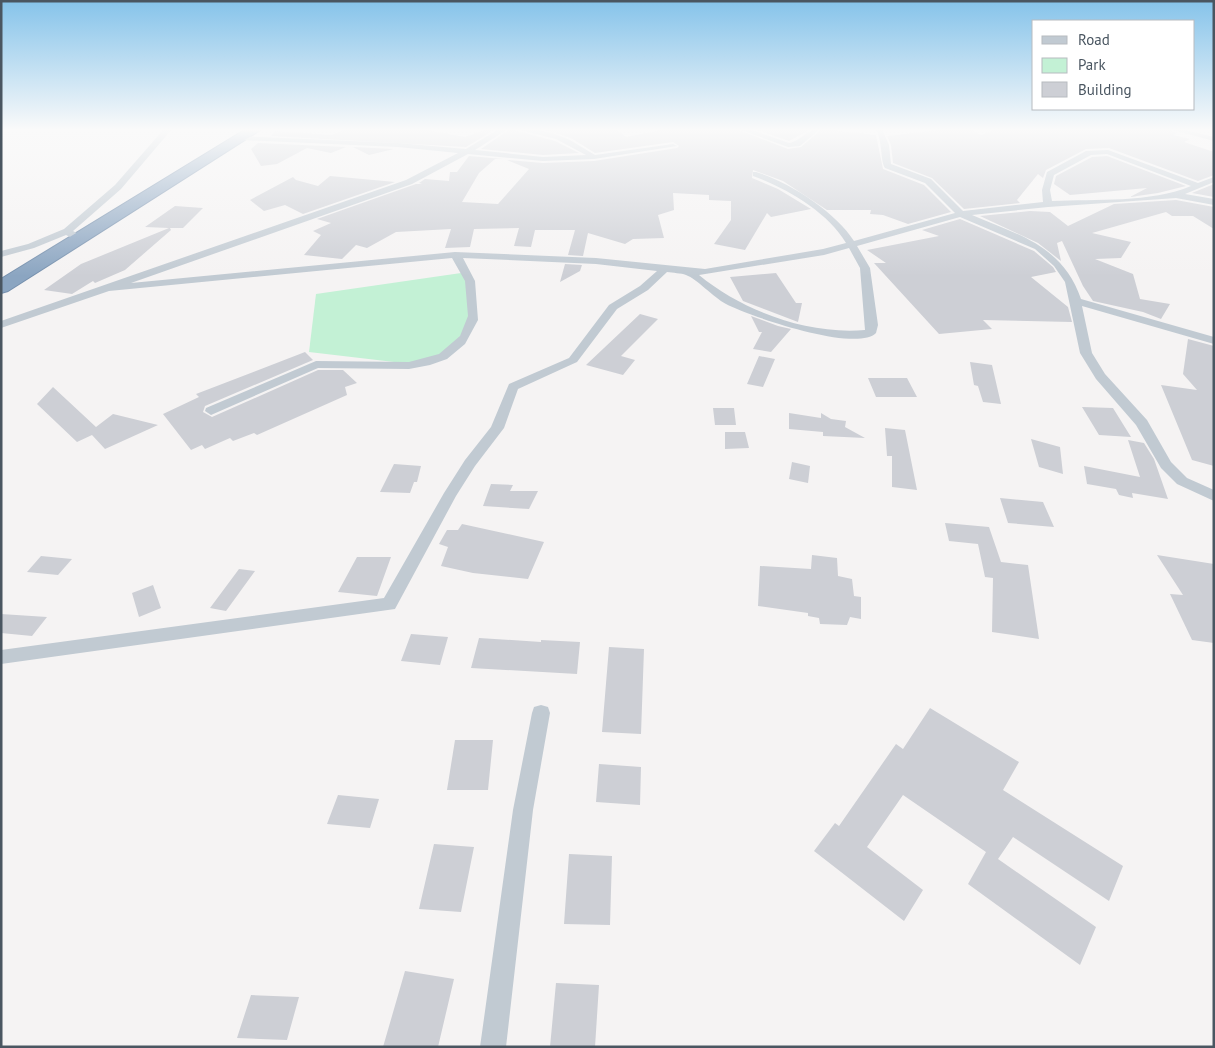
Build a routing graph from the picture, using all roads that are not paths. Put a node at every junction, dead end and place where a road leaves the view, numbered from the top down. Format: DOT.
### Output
graph roads {
  1 [pos="126,178"];
  2 [pos="171,178"];
  3 [pos="417,178"];
  4 [pos="769,178"];
  5 [pos="918,178"];
  6 [pos="1049,178"];
  7 [pos="1178,178"];
  8 [pos="1214,179"];
  9 [pos="1196,185"];
  10 [pos="1176,195"];
  11 [pos="1214,202"];
  12 [pos="1048,204"];
  13 [pos="961,214"];
  14 [pos="73,235"];
  15 [pos="853,245"];
  16 [pos="1,254"];
  17 [pos="456,255"];
  18 [pos="666,268"];
  19 [pos="689,272"];
  20 [pos="1,287"];
  21 [pos="110,288"];
  22 [pos="1076,301"];
  23 [pos="1,325"];
  24 [pos="1214,340"];
  25 [pos="211,411"];
  26 [pos="1214,496"];
  27 [pos="1,657"];
  28 [pos="541,713"];
  29 [pos="493,1047"];
  1 -- 14 [label="street"];
  2 -- 14 [label="highway"];
  3 -- 21 [label="street"];
  4 -- 15 [label="street"];
  5 -- 13 [label="street"];
  6 -- 12 [label="street"];
  7 -- 9 [label="street"];
  8 -- 9 [label="street"];
  9 -- 10 [label="street"];
  10 -- 11 [label="street"];
  10 -- 12 [label="street"];
  12 -- 13 [label="street"];
  13 -- 15 [label="street"];
  13 -- 22 [label="street"];
  14 -- 16 [label="street"];
  14 -- 20 [label="highway"];
  15 -- 19 [label="street"];
  15 -- 19 [label="street"];
  17 -- 18 [label="street"];
  17 -- 21 [label="street"];
  17 -- 25 [label="street"];
  18 -- 19 [label="street"];
  18 -- 27 [label="street"];
  21 -- 23 [label="street"];
  22 -- 24 [label="street"];
  22 -- 26 [label="street"];
  28 -- 29 [label="street"];
}
